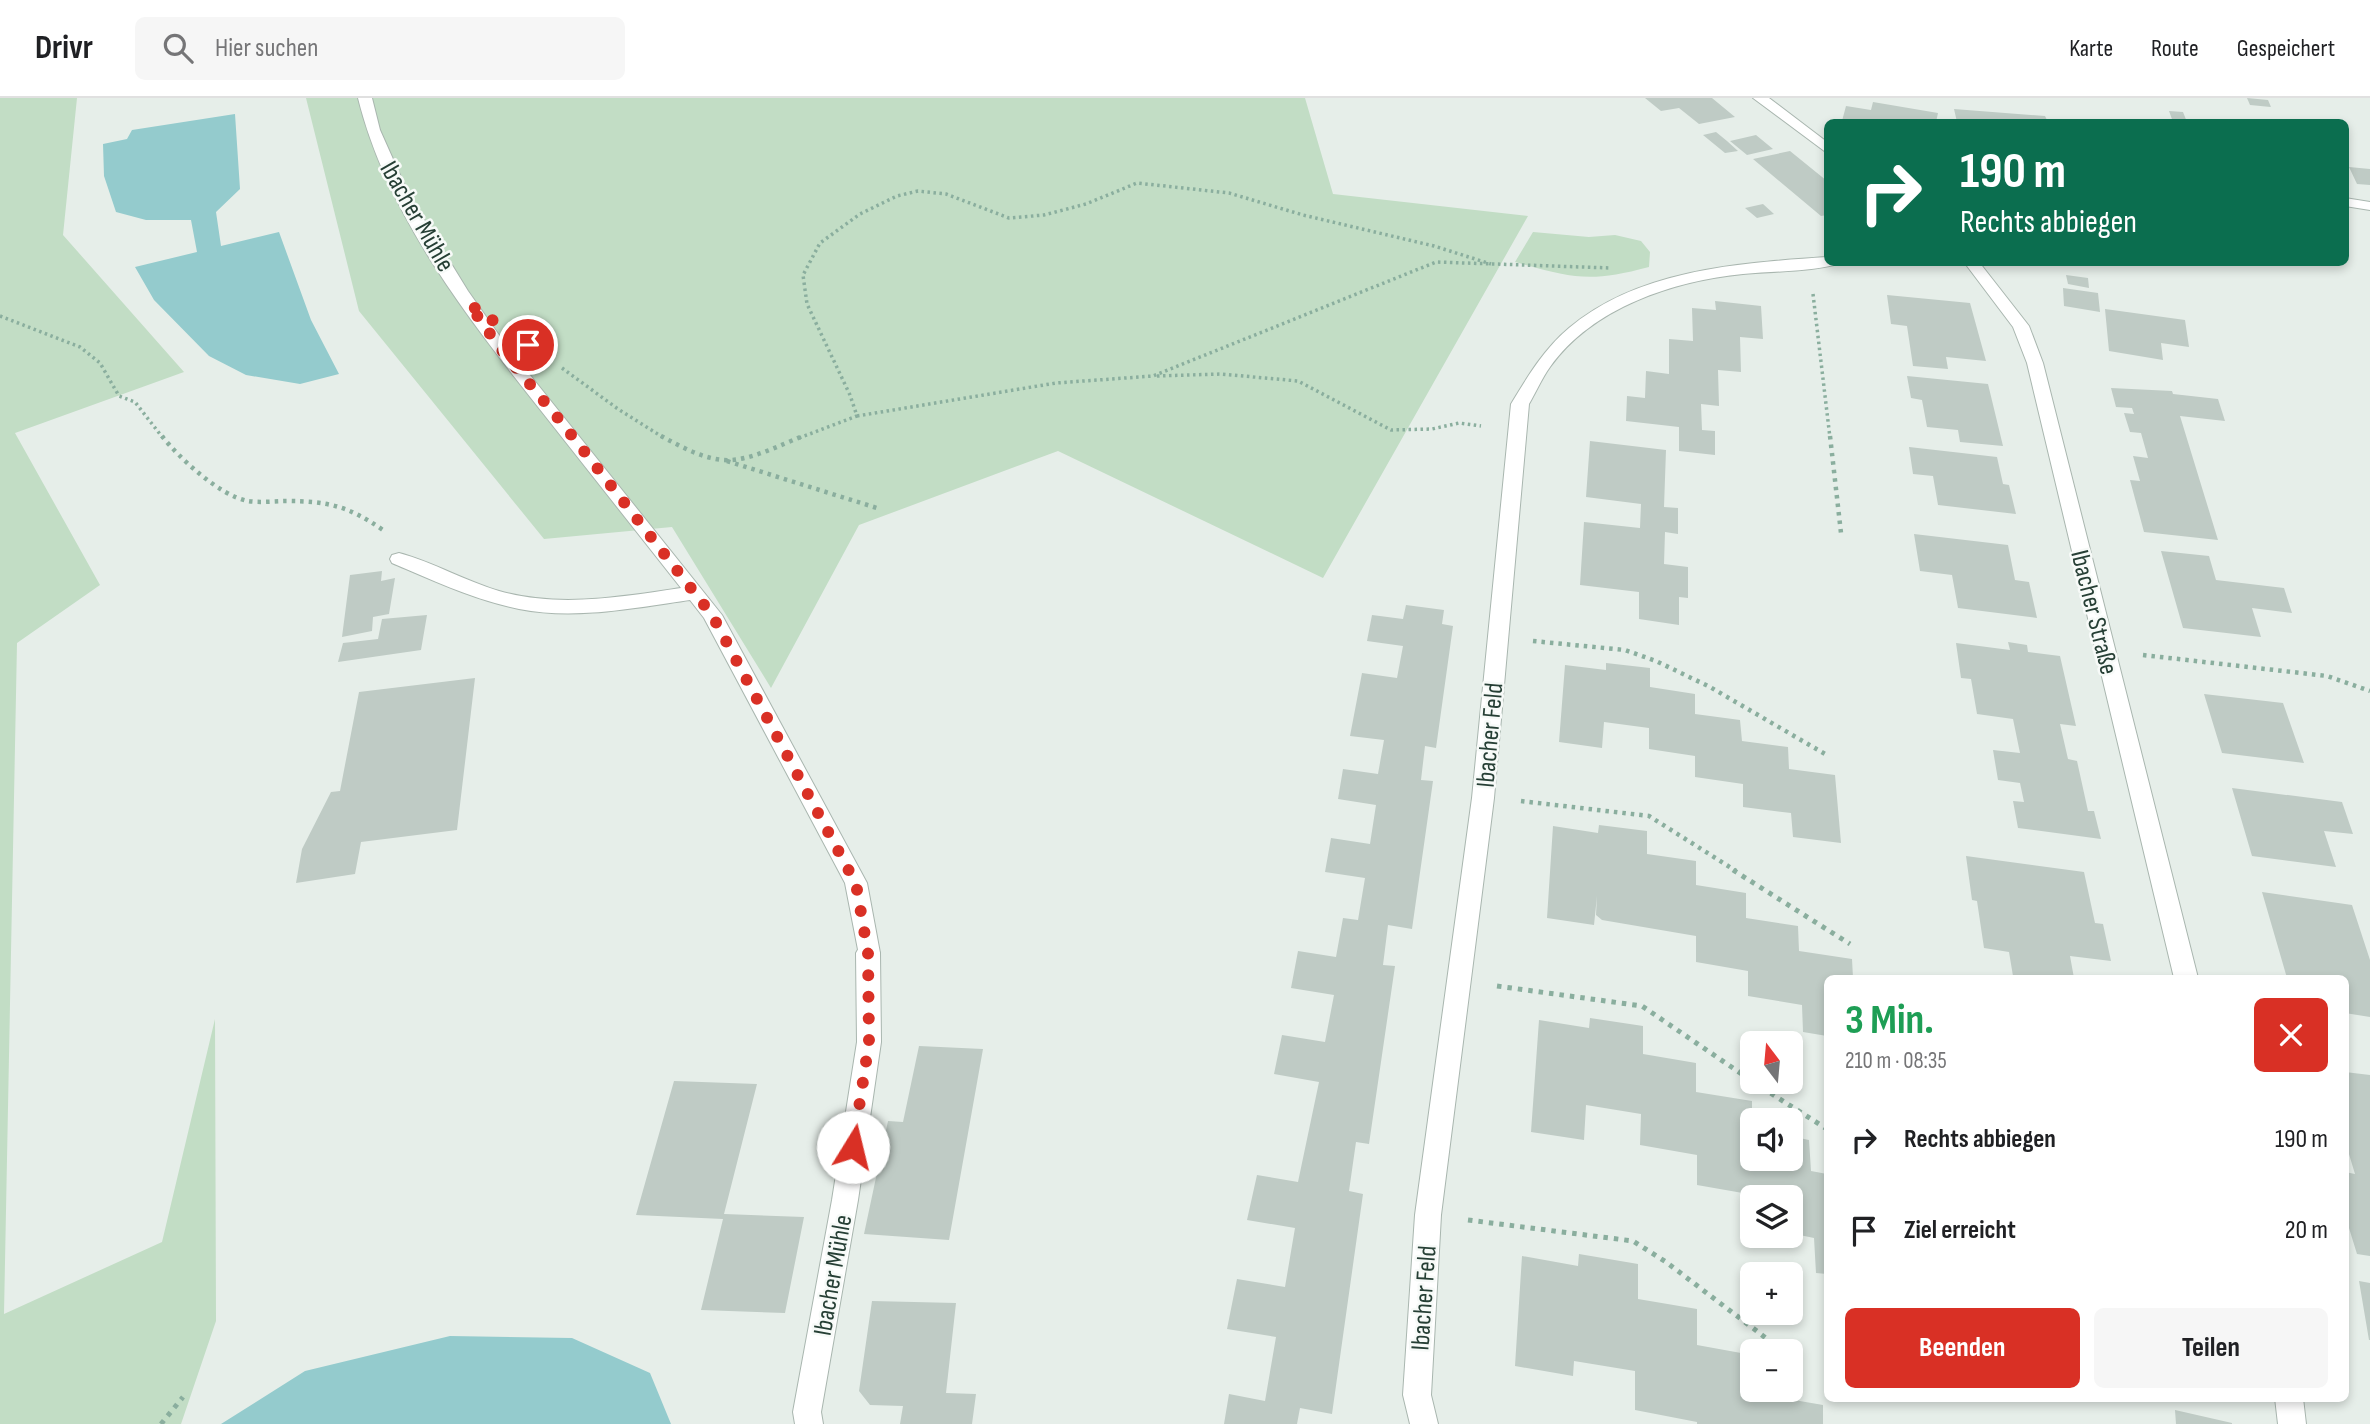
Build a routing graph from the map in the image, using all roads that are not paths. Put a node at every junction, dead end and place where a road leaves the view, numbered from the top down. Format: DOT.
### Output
graph roads {
  1 [pos="365,98"];
  2 [pos="1760,98"];
  3 [pos="1824,147"];
  4 [pos="2349,203"];
  5 [pos="2370,206"];
  6 [pos="1819,263"];
  7 [pos="1974,266"];
  8 [pos="399,559"];
  9 [pos="693,593"];
  10 [pos="2185,975"];
  11 [pos="2289,1402"];
  12 [pos="810,1424"];
  13 [pos="1424,1424"];
  14 [pos="2292,1424"];
  1 -- 9 [label="street, Ibacher Mühle"];
  2 -- 3 [label="street"];
  4 -- 5 [label="street"];
  6 -- 13 [label="street, Ibacher Feld"];
  7 -- 10 [label="street, Ibacher Straße"];
  8 -- 9 [label="street"];
  9 -- 12 [label="street, Ibacher Mühle"];
  11 -- 14 [label="street"];
}
